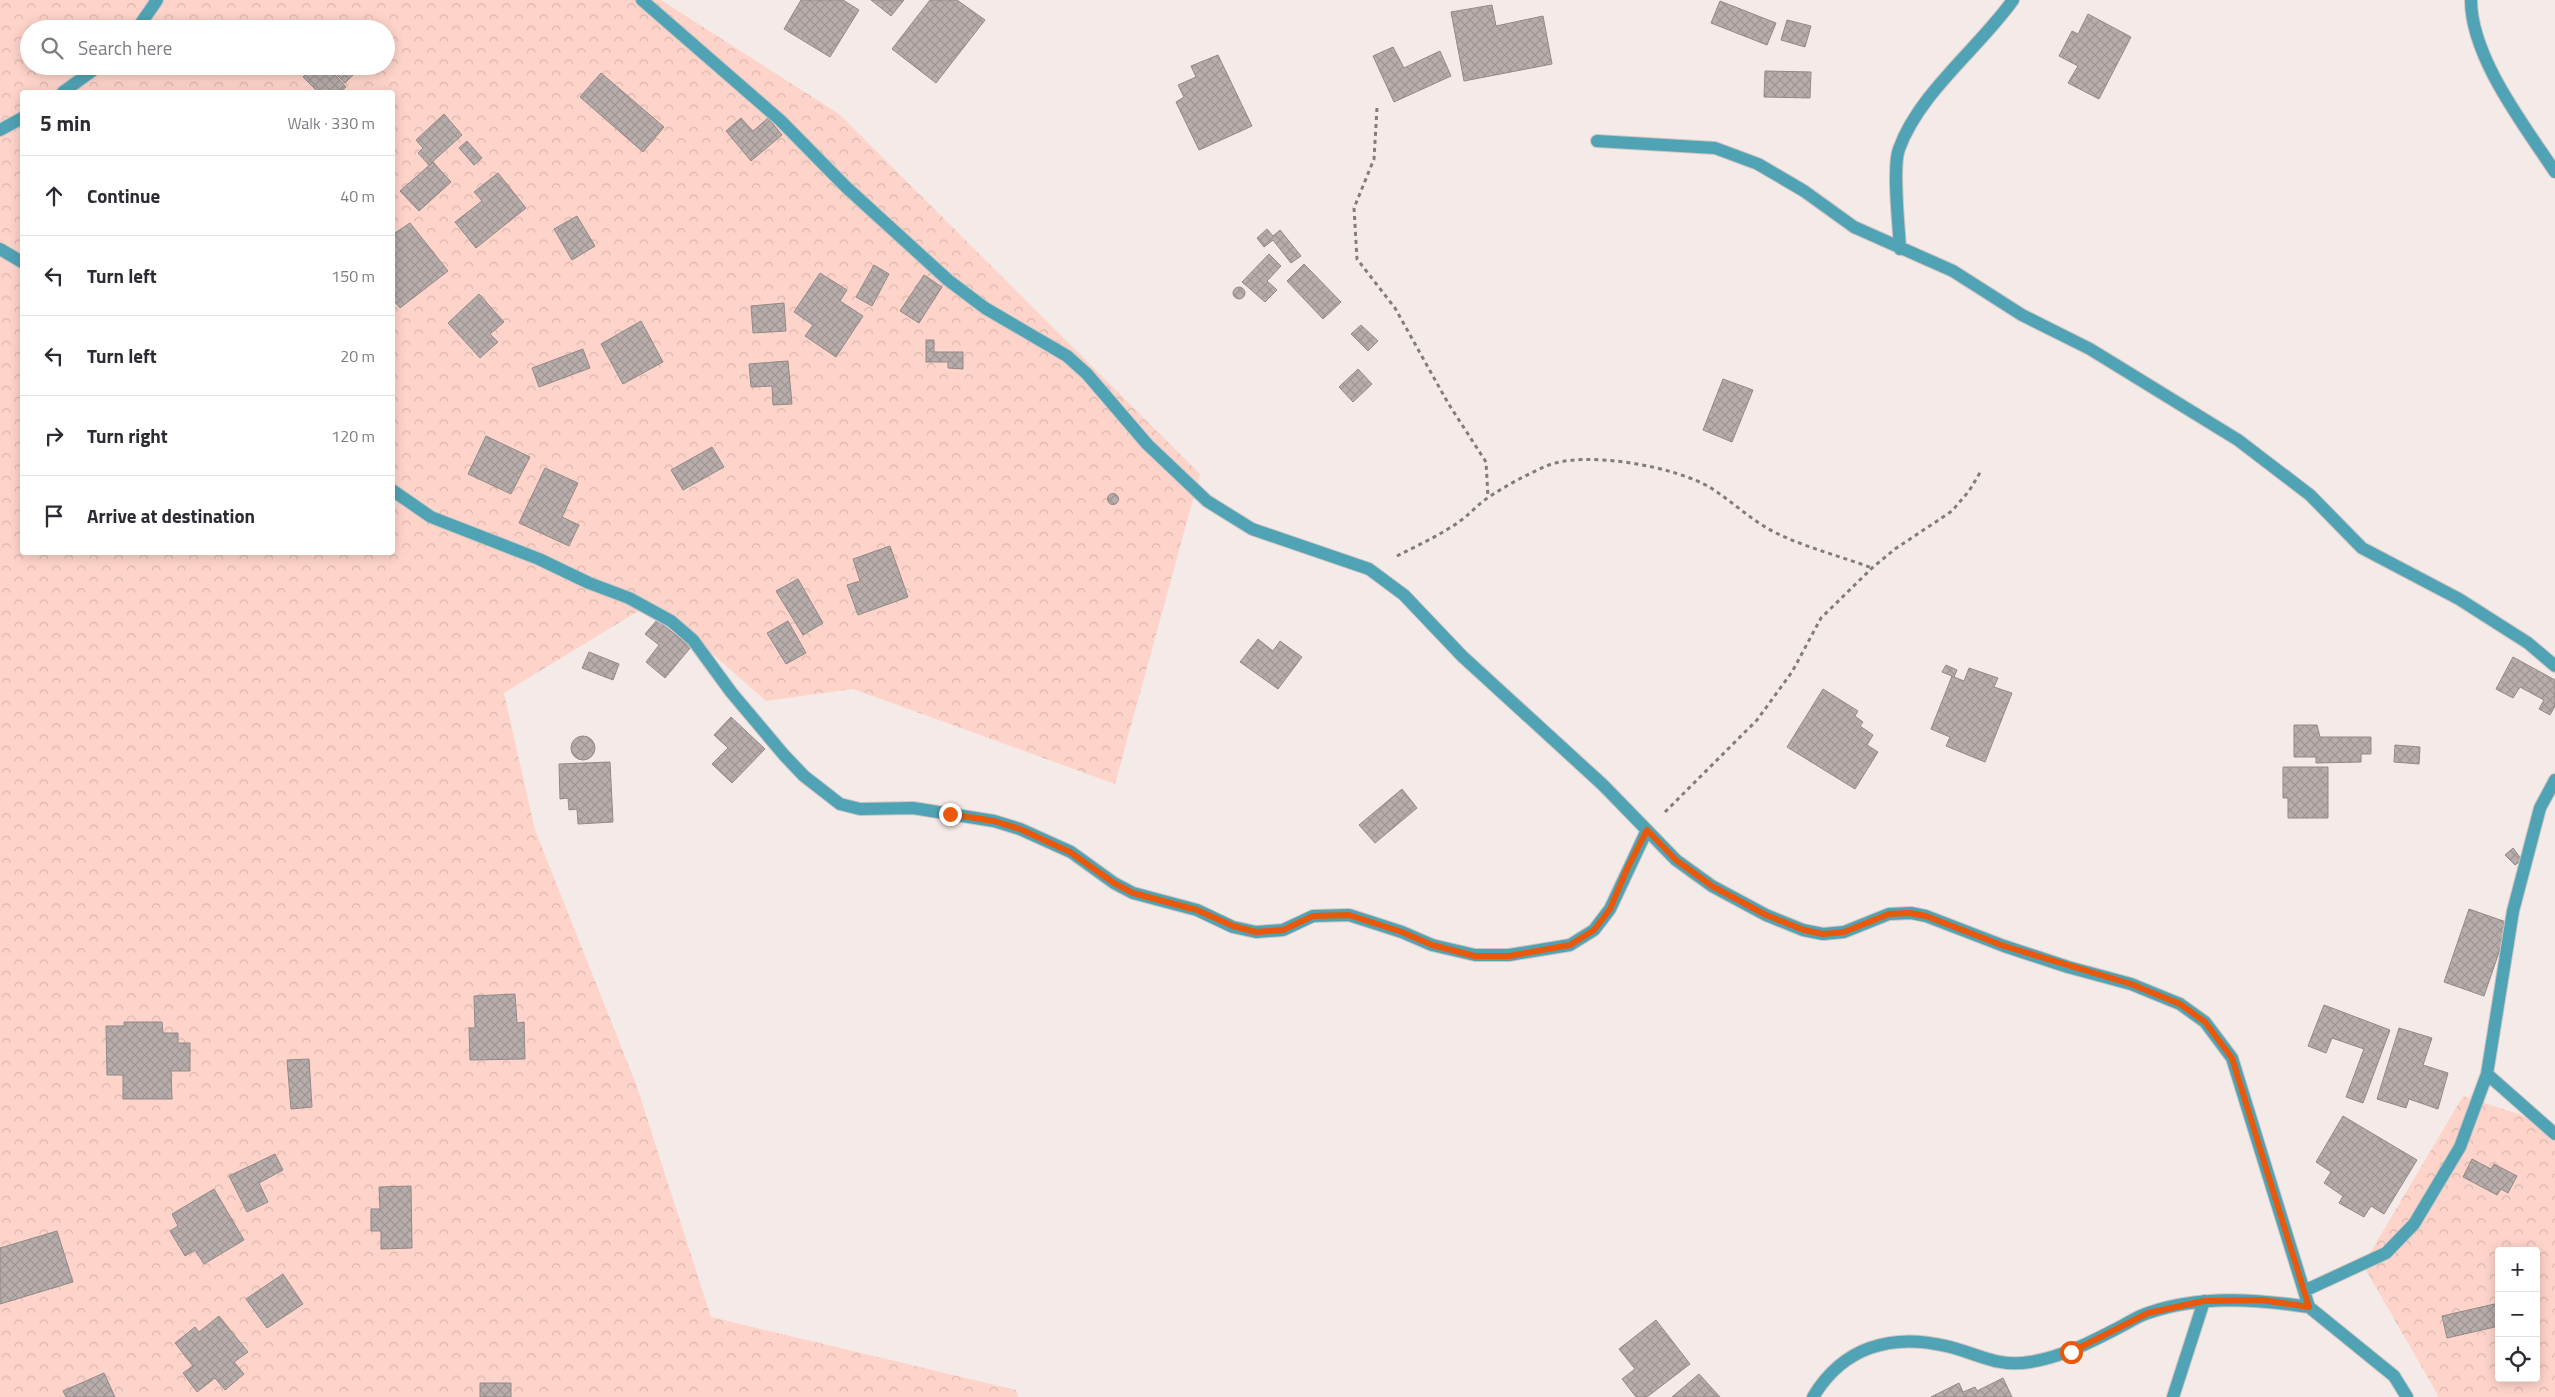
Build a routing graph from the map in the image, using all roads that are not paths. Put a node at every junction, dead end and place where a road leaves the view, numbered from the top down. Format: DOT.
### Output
graph roads {
  1 [pos="157,0"];
  2 [pos="642,0"];
  3 [pos="2013,0"];
  4 [pos="2471,0"];
  5 [pos="143,20"];
  6 [pos="87,75"];
  7 [pos="66,90"];
  8 [pos="20,119"];
  9 [pos="0,130"];
  10 [pos="1597,141"];
  11 [pos="2555,172"];
  12 [pos="0,249"];
  13 [pos="1900,249"];
  14 [pos="20,261"];
  15 [pos="395,492"];
  16 [pos="2555,666"];
  17 [pos="2555,780"];
  18 [pos="1647,830"];
  19 [pos="2487,1074"];
  20 [pos="2555,1134"];
  21 [pos="2304,1291"];
  22 [pos="2204,1301"];
  23 [pos="2309,1307"];
  24 [pos="1813,1397"];
  25 [pos="2173,1397"];
  26 [pos="2407,1397"];
  1 -- 5 [label="street"];
  2 -- 18 [label="street"];
  3 -- 13 [label="street"];
  4 -- 11 [label="street"];
  6 -- 7 [label="street"];
  8 -- 9 [label="street"];
  10 -- 13 [label="street"];
  12 -- 14 [label="street"];
  13 -- 16 [label="street"];
  15 -- 18 [label="street"];
  17 -- 19 [label="street"];
  18 -- 21 [label="street"];
  19 -- 20 [label="street"];
  19 -- 21 [label="street"];
  21 -- 23 [label="street"];
  22 -- 23 [label="street"];
  22 -- 24 [label="street"];
  22 -- 25 [label="street"];
  23 -- 26 [label="street"];
}
